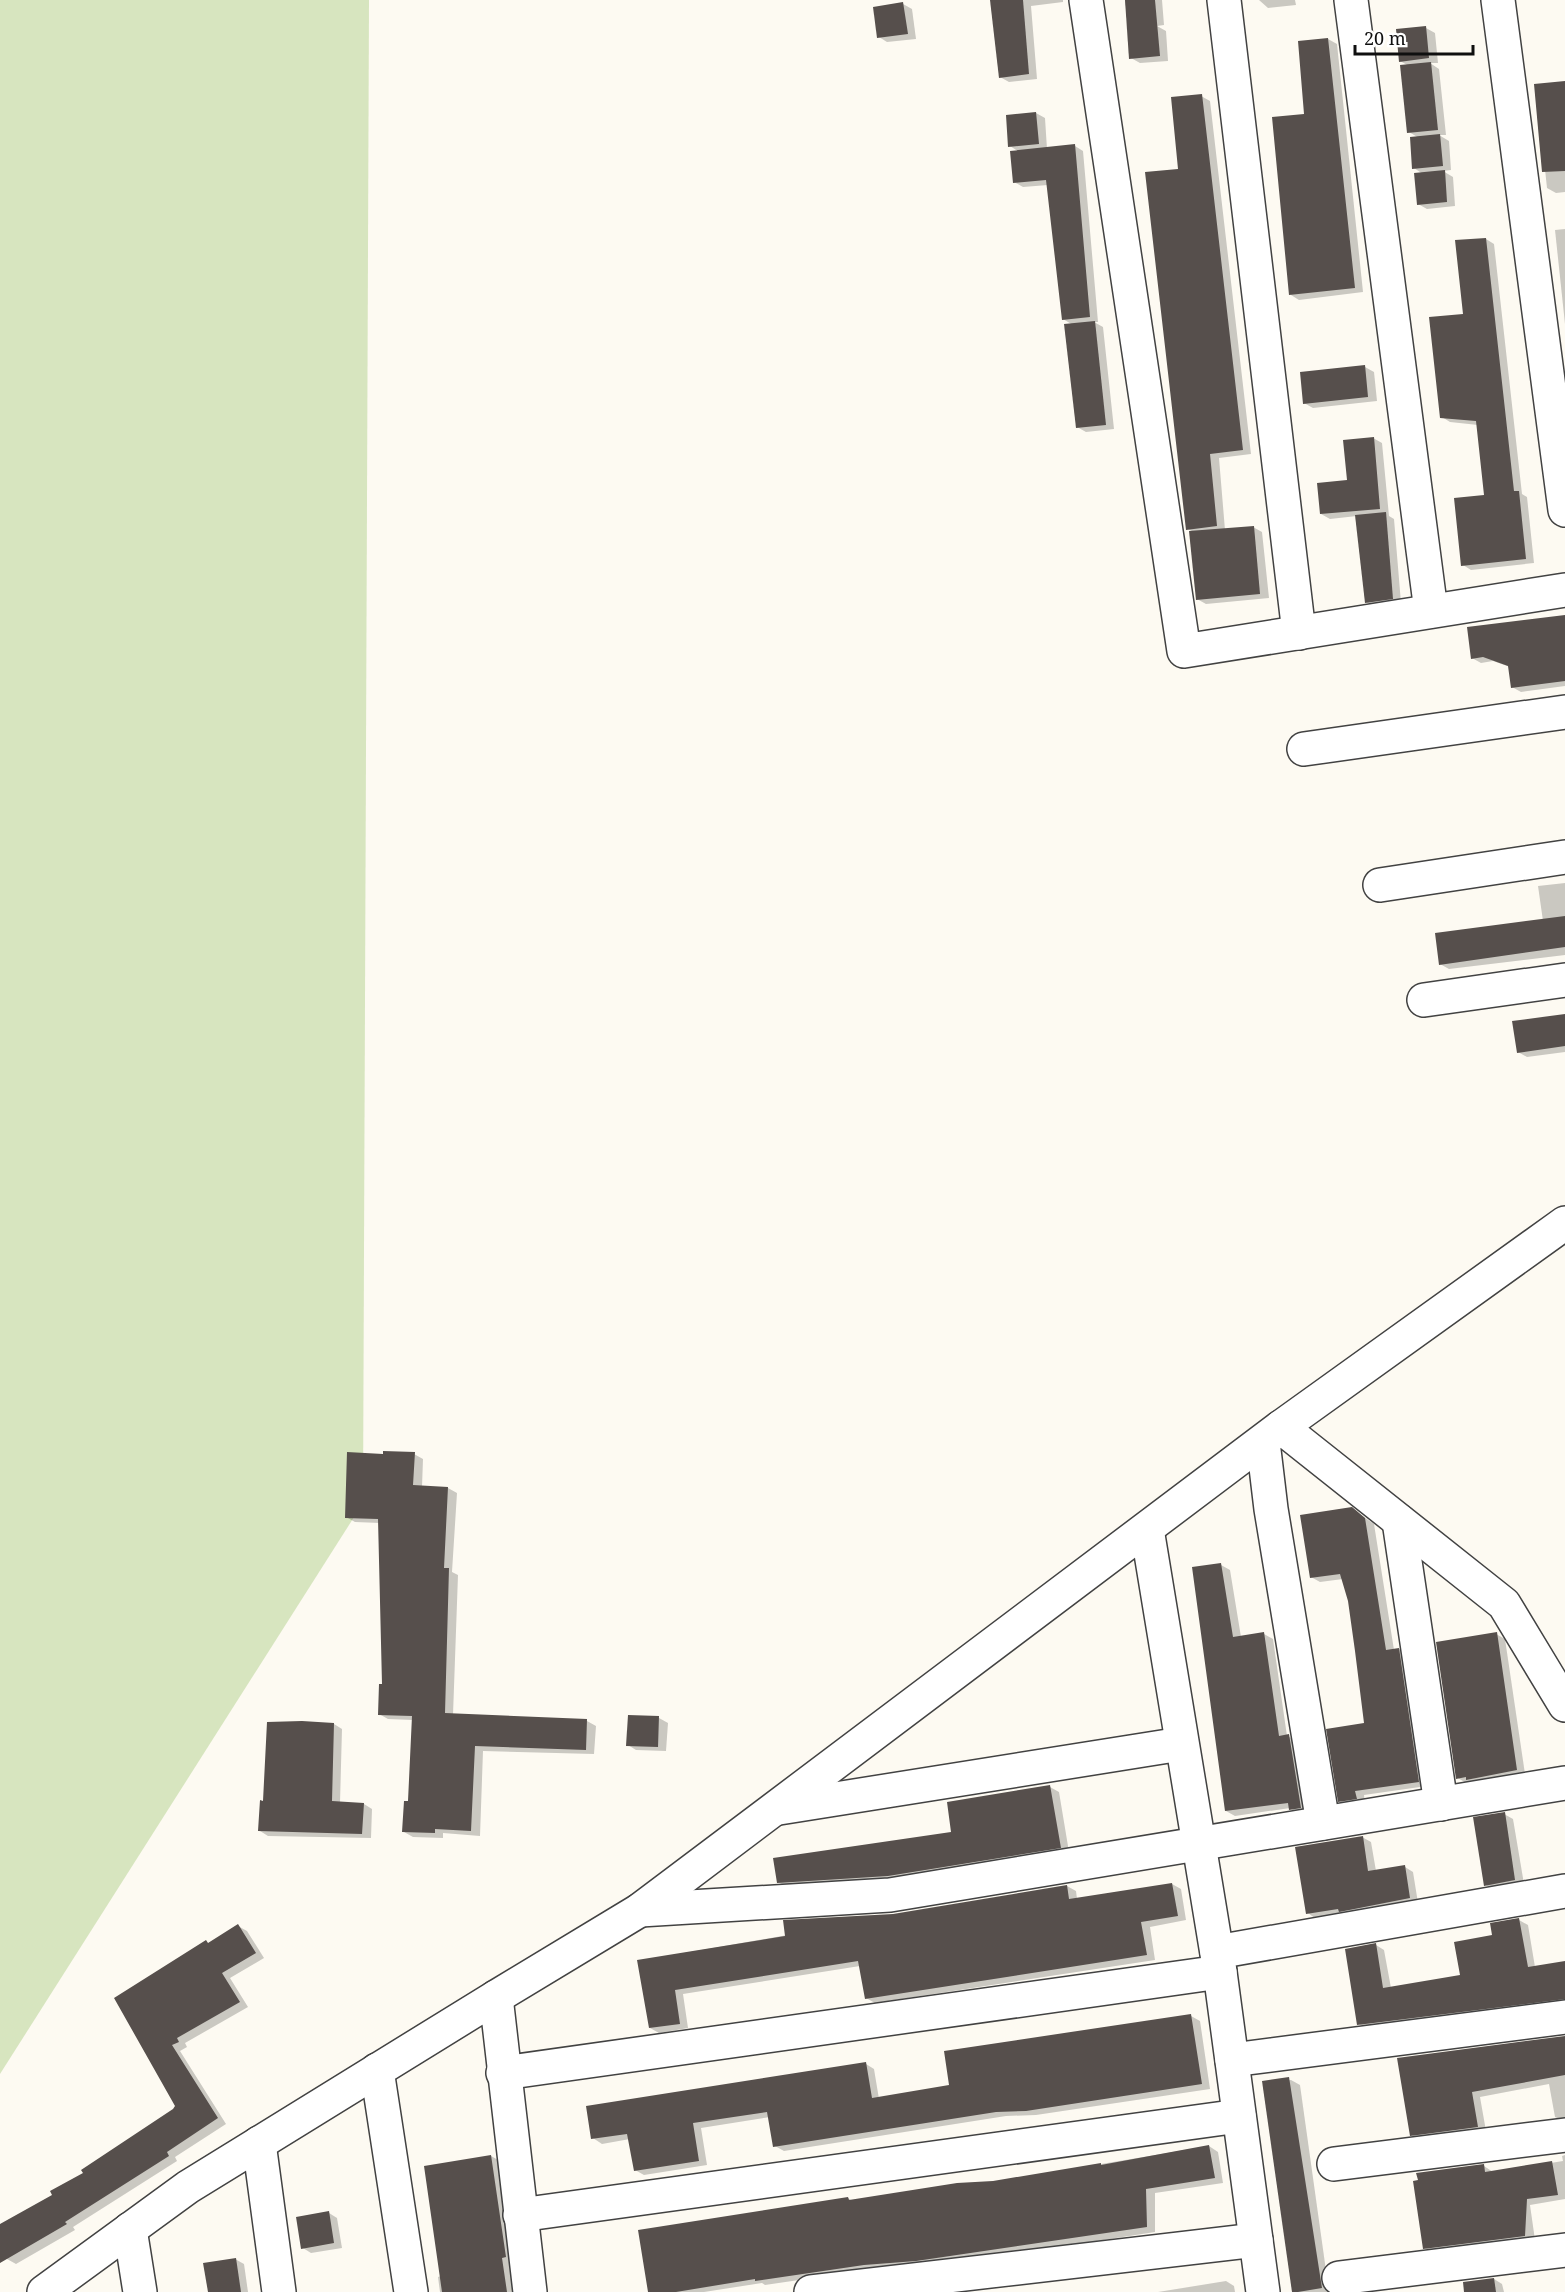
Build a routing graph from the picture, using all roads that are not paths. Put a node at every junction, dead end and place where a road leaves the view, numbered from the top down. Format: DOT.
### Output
graph roads {
  1 [pos="1086,0"];
  2 [pos="1224,0"];
  3 [pos="1351,0"];
  4 [pos="1498,0"];
  5 [pos="1565,510"];
  6 [pos="1565,590"];
  7 [pos="1431,611"];
  8 [pos="1299,633"];
  9 [pos="1565,712"];
  10 [pos="1304,748"];
  11 [pos="1565,857"];
  12 [pos="1380,885"];
  13 [pos="1565,980"];
  14 [pos="1424,999"];
  15 [pos="1565,1223"];
  16 [pos="1272,1434"];
  17 [pos="1399,1521"];
  18 [pos="1147,1529"];
  19 [pos="1565,1705"];
  20 [pos="1180,1744"];
  21 [pos="1565,1783"];
  22 [pos="1441,1803"];
  23 [pos="774,1809"];
  24 [pos="1323,1823"];
  25 [pos="1198,1844"];
  26 [pos="1565,1891"];
  27 [pos="640,1910"];
  28 [pos="1218,1962"];
  29 [pos="496,1997"];
  30 [pos="1565,2017"];
  31 [pos="1232,2060"];
  32 [pos="377,2070"];
  33 [pos="503,2073"];
  34 [pos="1239,2116"];
  35 [pos="1565,2135"];
  36 [pos="259,2143"];
  37 [pos="1334,2164"];
  38 [pos="520,2215"];
  39 [pos="130,2229"];
  40 [pos="1256,2240"];
  41 [pos="1565,2250"];
  42 [pos="1340,2278"];
  43 [pos="44,2292"];
  44 [pos="140,2292"];
  45 [pos="279,2292"];
  46 [pos="411,2292"];
  47 [pos="530,2292"];
  48 [pos="811,2292"];
  49 [pos="1263,2292"];
  1 -- 8 [label="street"];
  2 -- 8 [label="street"];
  3 -- 7 [label="street"];
  4 -- 5 [label="street"];
  6 -- 7 [label="street"];
  7 -- 8 [label="street"];
  9 -- 10 [label="street"];
  11 -- 12 [label="street"];
  13 -- 14 [label="street"];
  15 -- 16 [label="street"];
  16 -- 17 [label="street"];
  16 -- 18 [label="street"];
  16 -- 24 [label="street"];
  17 -- 19 [label="street"];
  17 -- 22 [label="street"];
  18 -- 20 [label="street"];
  18 -- 23 [label="street"];
  20 -- 23 [label="street"];
  20 -- 25 [label="street"];
  21 -- 22 [label="street"];
  22 -- 24 [label="street"];
  23 -- 27 [label="street"];
  24 -- 25 [label="street"];
  25 -- 27 [label="street"];
  25 -- 28 [label="street"];
  26 -- 28 [label="street"];
  27 -- 29 [label="street"];
  28 -- 31 [label="street"];
  28 -- 33 [label="street"];
  29 -- 32 [label="street"];
  29 -- 33 [label="street"];
  30 -- 31 [label="street"];
  31 -- 34 [label="street"];
  32 -- 36 [label="street"];
  32 -- 46 [label="street"];
  33 -- 38 [label="street"];
  34 -- 38 [label="street"];
  34 -- 40 [label="street"];
  35 -- 37 [label="street"];
  36 -- 39 [label="street"];
  36 -- 45 [label="street"];
  38 -- 47 [label="street"];
  39 -- 43 [label="street"];
  39 -- 44 [label="street"];
  40 -- 48 [label="street"];
  40 -- 49 [label="street"];
  41 -- 42 [label="street"];
}
